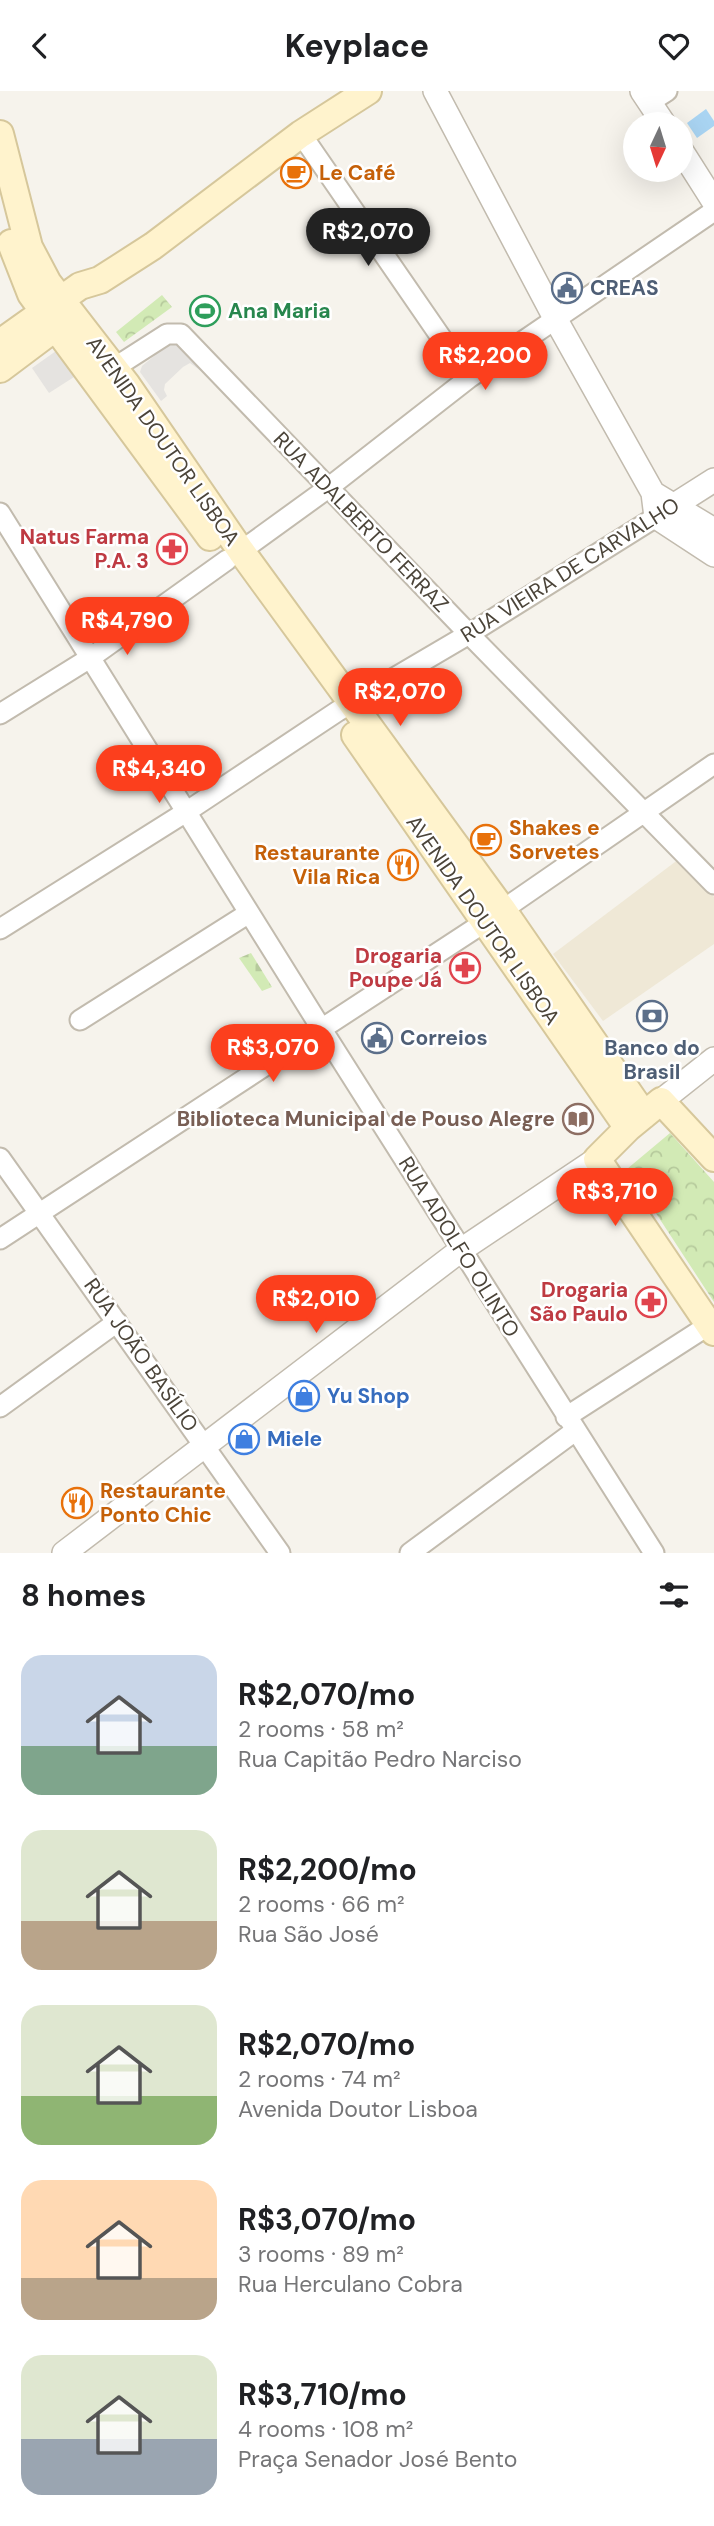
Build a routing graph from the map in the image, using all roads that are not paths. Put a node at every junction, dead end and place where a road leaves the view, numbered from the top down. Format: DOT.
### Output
graph roads {
  1 [pos="368,91"];
  2 [pos="435,91"];
  3 [pos="653,95"];
  4 [pos="659,112"];
  5 [pos="301,134"];
  6 [pos="0,135"];
  7 [pos="693,169"];
  8 [pos="714,202"];
  9 [pos="0,208"];
  10 [pos="714,211"];
  11 [pos="58,312"];
  12 [pos="556,320"];
  13 [pos="0,343"];
  14 [pos="0,369"];
  15 [pos="104,374"];
  16 [pos="468,379"];
  17 [pos="714,480"];
  18 [pos="328,488"];
  19 [pos="664,511"];
  20 [pos="0,513"];
  21 [pos="714,530"];
  22 [pos="714,555"];
  23 [pos="234,556"];
  24 [pos="469,634"];
  25 [pos="90,657"];
  26 [pos="345,707"];
  27 [pos="0,714"];
  28 [pos="714,764"];
  29 [pos="186,812"];
  30 [pos="642,813"];
  31 [pos="714,884"];
  32 [pos="250,913"];
  33 [pos="494,916"];
  34 [pos="0,929"];
  35 [pos="80,1020"];
  36 [pos="321,1028"];
  37 [pos="714,1059"];
  38 [pos="644,1115"];
  39 [pos="0,1158"];
  40 [pos="714,1158"];
  41 [pos="597,1159"];
  42 [pos="39,1213"];
  43 [pos="0,1239"];
  44 [pos="461,1250"];
  45 [pos="117,1322"];
  46 [pos="712,1329"];
  47 [pos="0,1407"];
  48 [pos="570,1424"];
  49 [pos="205,1448"];
  50 [pos="64,1553"];
  51 [pos="281,1553"];
  52 [pos="410,1553"];
  53 [pos="654,1553"];
  1 -- 5 [label="main road"];
  2 -- 12 [label="street"];
  3 -- 4 [label="street"];
  5 -- 11 [label="main road"];
  5 -- 16 [label="street"];
  6 -- 11 [label="main road"];
  7 -- 8 [label="street"];
  9 -- 11 [label="main road"];
  10 -- 12 [label="street"];
  11 -- 13 [label="main road"];
  11 -- 14 [label="main road"];
  11 -- 15 [label="main road, AVENIDA DOUTOR LISBOA"];
  12 -- 16 [label="street"];
  12 -- 19 [label="street"];
  15 -- 18 [label="street, RUA ADALBERTO FERRAZ"];
  15 -- 23 [label="main road, AVENIDA DOUTOR LISBOA"];
  16 -- 18 [label="street"];
  17 -- 19 [label="street, RUA VIEIRA DE CARVALHO"];
  18 -- 23 [label="street"];
  18 -- 24 [label="street, RUA ADALBERTO FERRAZ"];
  19 -- 21 [label="street"];
  19 -- 22 [label="street"];
  19 -- 24 [label="street, RUA VIEIRA DE CARVALHO"];
  20 -- 25 [label="street, RUA ADOLFO OLINTO"];
  23 -- 25 [label="street"];
  23 -- 26 [label="main road, AVENIDA DOUTOR LISBOA"];
  24 -- 26 [label="street, RUA VIEIRA DE CARVALHO"];
  24 -- 30 [label="street, RUA ADALBERTO FERRAZ"];
  25 -- 27 [label="street"];
  25 -- 29 [label="street, RUA ADOLFO OLINTO"];
  26 -- 29 [label="street, RUA VIEIRA DE CARVALHO"];
  26 -- 33 [label="main road, AVENIDA DOUTOR LISBOA"];
  28 -- 30 [label="street"];
  29 -- 32 [label="street, RUA ADOLFO OLINTO"];
  29 -- 34 [label="street, RUA VIEIRA DE CARVALHO"];
  30 -- 31 [label="street, RUA ADALBERTO FERRAZ"];
  30 -- 33 [label="street"];
  32 -- 35 [label="street"];
  32 -- 36 [label="street, RUA ADOLFO OLINTO"];
  33 -- 36 [label="street"];
  33 -- 38 [label="main road, AVENIDA DOUTOR LISBOA"];
  36 -- 42 [label="street"];
  36 -- 44 [label="street, RUA ADOLFO OLINTO"];
  37 -- 38 [label="street"];
  38 -- 40 [label="main road, AVENIDA DOUTOR LISBOA"];
  38 -- 41 [label="main road"];
  39 -- 42 [label="street, RUA JOÃO BASÍLIO"];
  41 -- 44 [label="street"];
  41 -- 46 [label="main road"];
  42 -- 43 [label="street"];
  42 -- 45 [label="street, RUA JOÃO BASÍLIO"];
  44 -- 48 [label="street, RUA ADOLFO OLINTO"];
  44 -- 49 [label="street"];
  45 -- 47 [label="street"];
  45 -- 49 [label="street, RUA JOÃO BASÍLIO"];
  46 -- 48 [label="street"];
  48 -- 52 [label="street"];
  48 -- 53 [label="street, RUA ADOLFO OLINTO"];
  49 -- 50 [label="street"];
  49 -- 51 [label="street, RUA JOÃO BASÍLIO"];
}
